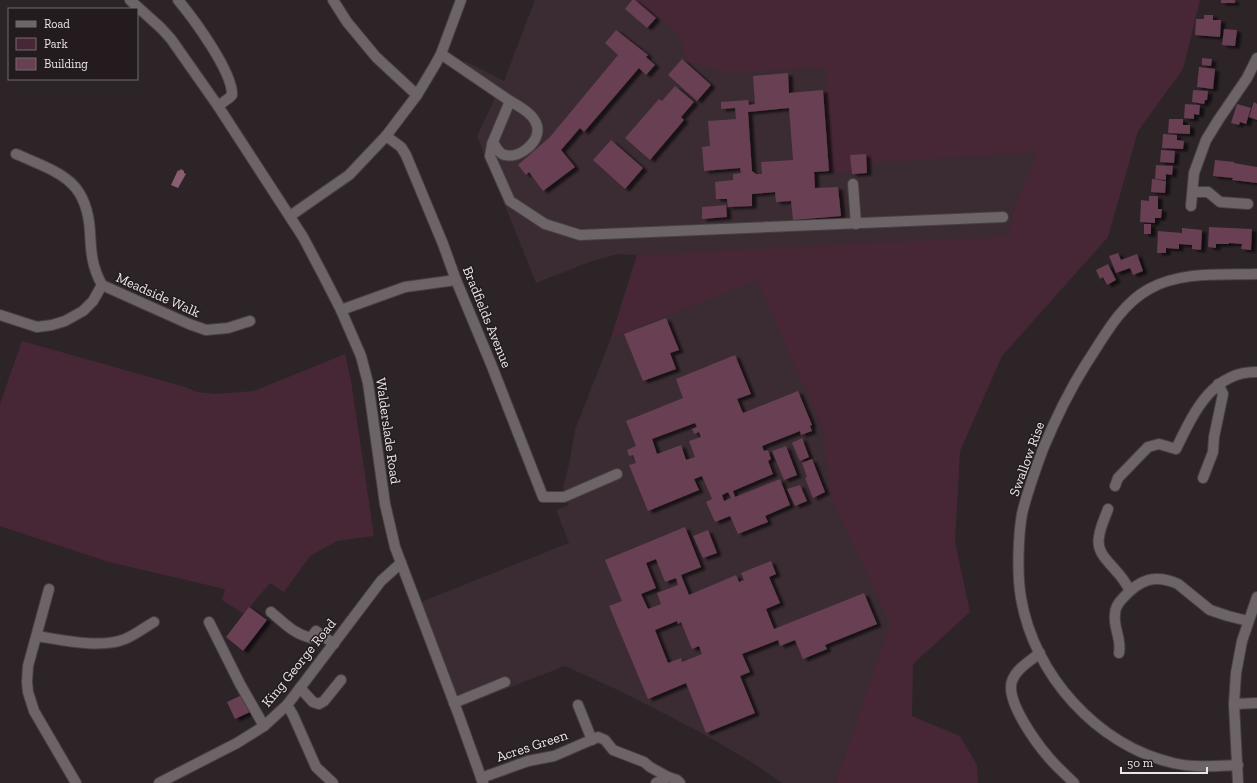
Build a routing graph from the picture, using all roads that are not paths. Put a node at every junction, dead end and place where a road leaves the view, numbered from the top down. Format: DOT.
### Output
graph roads {
  1 [pos="130,0"];
  2 [pos="178,0"];
  3 [pos="333,0"];
  4 [pos="461,0"];
  5 [pos="441,54"];
  6 [pos="1257,58"];
  7 [pos="417,95"];
  8 [pos="510,101"];
  9 [pos="218,106"];
  10 [pos="386,136"];
  11 [pos="493,142"];
  12 [pos="16,154"];
  13 [pos="854,184"];
  14 [pos="1192,192"];
  15 [pos="1248,204"];
  16 [pos="1191,206"];
  17 [pos="290,216"];
  18 [pos="1003,218"];
  19 [pos="856,224"];
  20 [pos="1257,274"];
  21 [pos="456,280"];
  22 [pos="102,285"];
  23 [pos="341,310"];
  24 [pos="0,315"];
  25 [pos="250,321"];
  26 [pos="1257,372"];
  27 [pos="1218,384"];
  28 [pos="617,474"];
  29 [pos="1203,478"];
  30 [pos="1115,486"];
  31 [pos="1108,509"];
  32 [pos="401,563"];
  33 [pos="49,589"];
  34 [pos="1130,590"];
  35 [pos="1257,598"];
  36 [pos="271,612"];
  37 [pos="1248,621"];
  38 [pos="154,622"];
  39 [pos="209,622"];
  40 [pos="37,636"];
  41 [pos="334,644"];
  42 [pos="1040,653"];
  43 [pos="1120,653"];
  44 [pos="341,680"];
  45 [pos="505,682"];
  46 [pos="300,688"];
  47 [pos="454,703"];
  48 [pos="1257,703"];
  49 [pos="1234,704"];
  50 [pos="287,705"];
  51 [pos="578,705"];
  52 [pos="264,726"];
  53 [pos="592,740"];
  54 [pos="1238,765"];
  55 [pos="668,777"];
  56 [pos="482,780"];
  57 [pos="76,783"];
  58 [pos="160,783"];
  59 [pos="334,783"];
  60 [pos="656,783"];
  61 [pos="680,783"];
  62 [pos="1074,783"];
  63 [pos="1238,783"];
  1 -- 9 [label="street, Walderslade Road"];
  2 -- 9 [label="street"];
  3 -- 7 [label="street"];
  4 -- 5 [label="street"];
  5 -- 7 [label="street"];
  5 -- 8 [label="street"];
  6 -- 14 [label="street"];
  7 -- 10 [label="street"];
  8 -- 11 [label="street"];
  8 -- 11 [label="street"];
  9 -- 17 [label="street, Walderslade Road"];
  10 -- 17 [label="street"];
  10 -- 21 [label="street, Bradfields Avenue"];
  11 -- 19 [label="street"];
  12 -- 22 [label="street, Meadside Walk"];
  13 -- 19 [label="street"];
  14 -- 15 [label="street"];
  14 -- 16 [label="street"];
  17 -- 23 [label="street, Walderslade Road"];
  18 -- 19 [label="street"];
  20 -- 42 [label="street, Swallow Rise"];
  21 -- 23 [label="street"];
  21 -- 28 [label="street, Bradfields Avenue"];
  22 -- 24 [label="street, Meadside Walk"];
  22 -- 25 [label="street, Meadside Walk"];
  23 -- 32 [label="street, Walderslade Road"];
  26 -- 27 [label="street"];
  27 -- 29 [label="street"];
  27 -- 30 [label="street"];
  31 -- 34 [label="street"];
  32 -- 41 [label="street, King George Road"];
  32 -- 47 [label="street, Walderslade Road"];
  33 -- 40 [label="street"];
  34 -- 37 [label="street"];
  34 -- 43 [label="street"];
  35 -- 37 [label="street"];
  36 -- 41 [label="street"];
  37 -- 49 [label="street"];
  38 -- 40 [label="street"];
  39 -- 52 [label="street"];
  40 -- 57 [label="street"];
  41 -- 46 [label="street, King George Road"];
  42 -- 54 [label="street, Swallow Rise"];
  42 -- 62 [label="street"];
  44 -- 46 [label="street"];
  45 -- 47 [label="street"];
  46 -- 50 [label="street, King George Road"];
  47 -- 56 [label="street, Walderslade Road"];
  48 -- 49 [label="street"];
  49 -- 54 [label="street"];
  50 -- 52 [label="street, King George Road"];
  50 -- 59 [label="street"];
  51 -- 53 [label="street, Acres Green"];
  52 -- 58 [label="street, King George Road"];
  53 -- 55 [label="street"];
  53 -- 56 [label="street, Acres Green"];
  54 -- 63 [label="street"];
  55 -- 60 [label="street"];
  55 -- 61 [label="street"];
}
